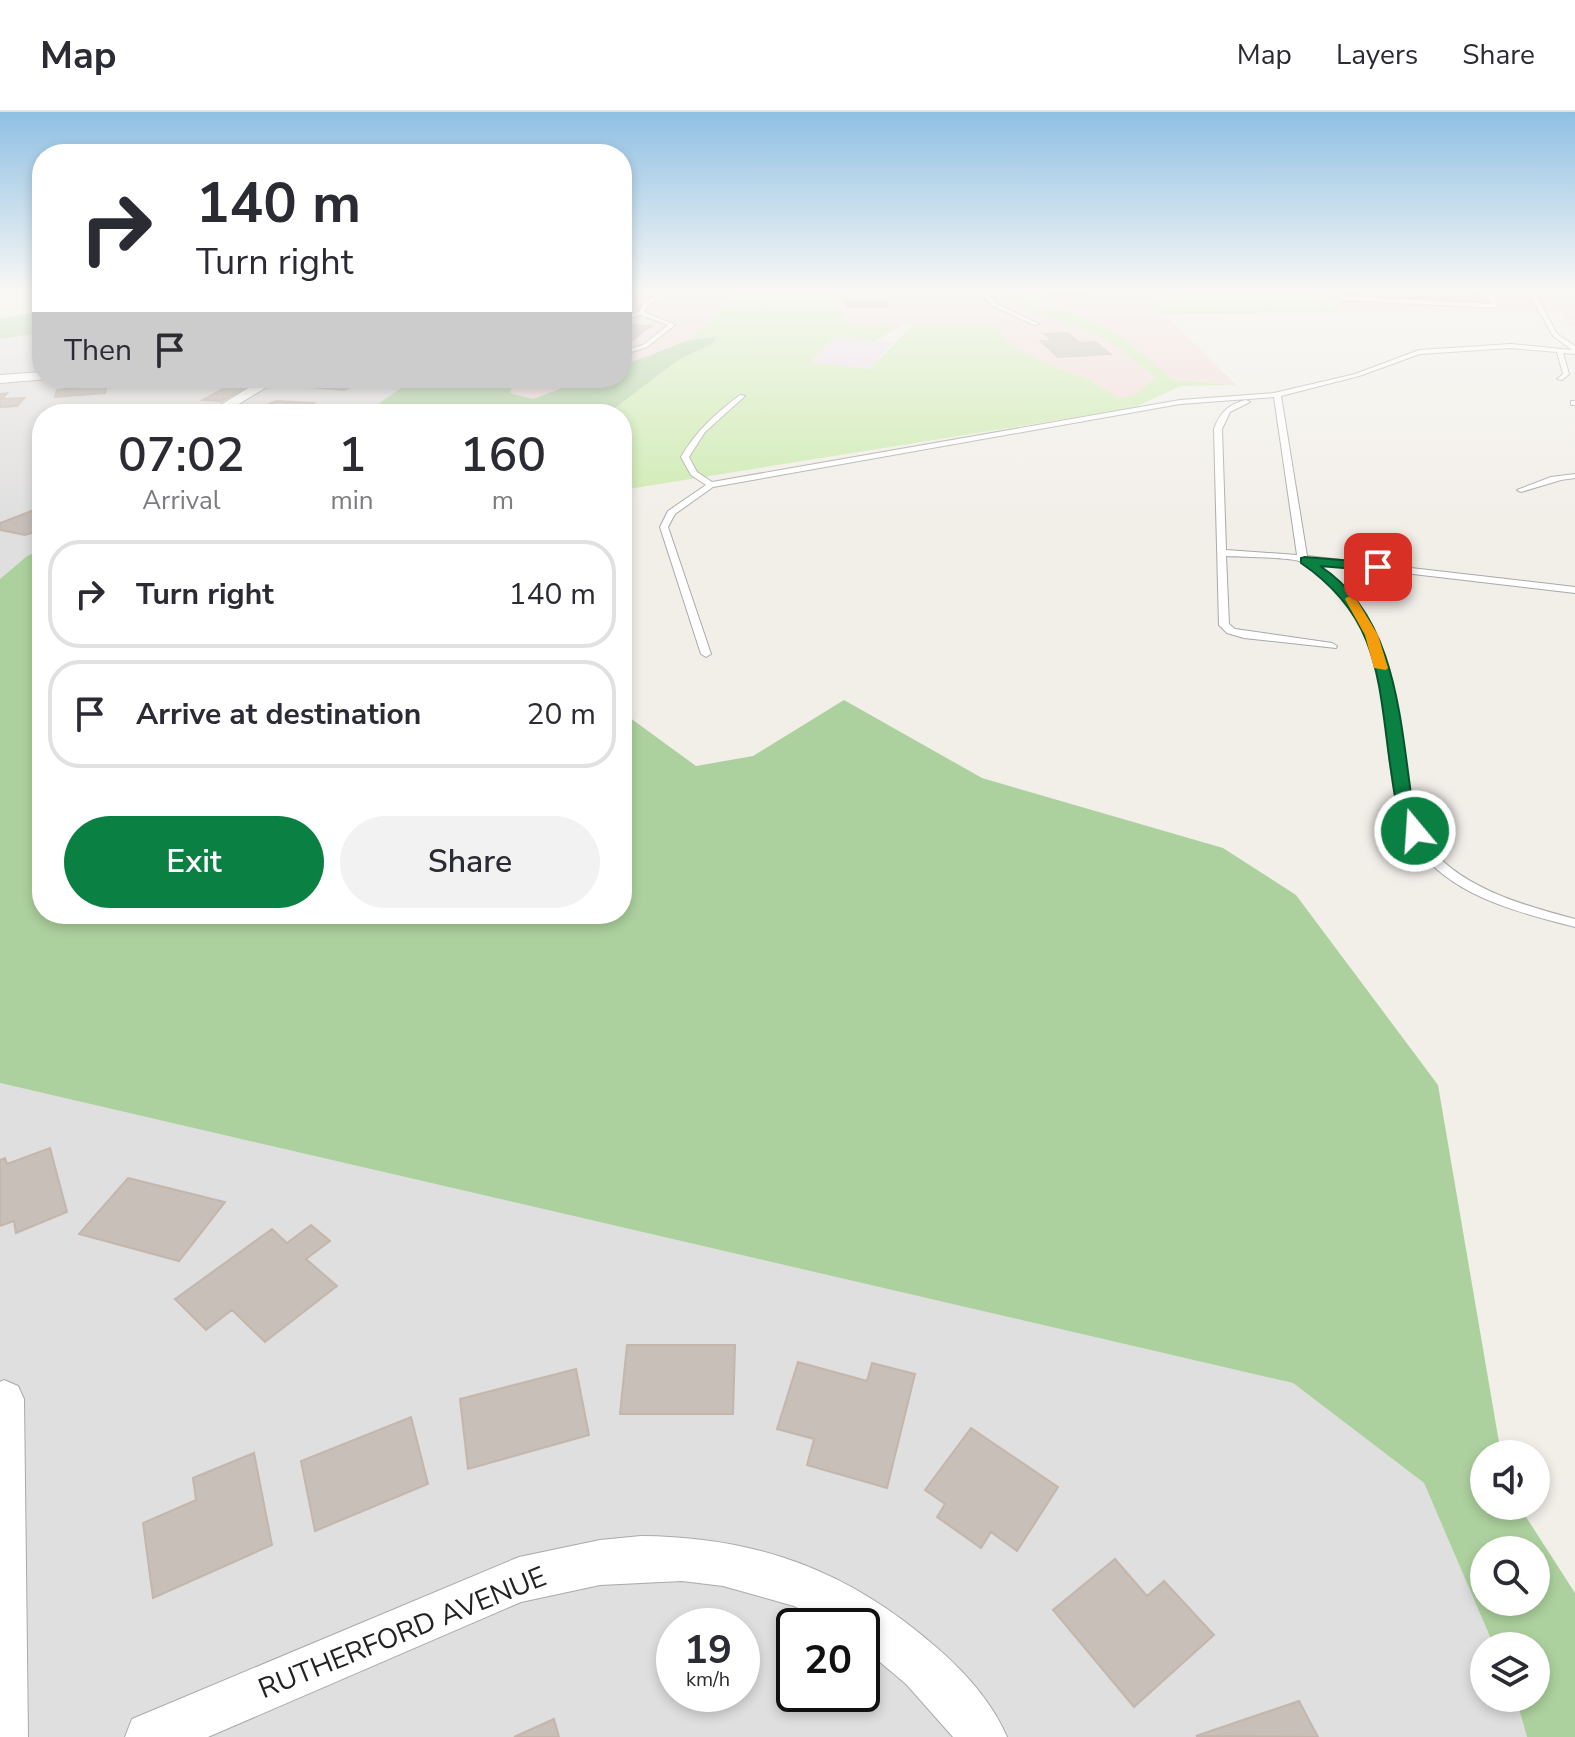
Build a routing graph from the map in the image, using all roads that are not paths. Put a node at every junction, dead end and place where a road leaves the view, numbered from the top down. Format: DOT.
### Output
graph roads {
  1 [pos="1379,367"];
  2 [pos="1564,367"];
  3 [pos="32,377"];
  4 [pos="0,379"];
  5 [pos="1560,379"];
  6 [pos="258,388"];
  7 [pos="1277,395"];
  8 [pos="742,396"];
  9 [pos="230,404"];
  10 [pos="1575,476"];
  11 [pos="711,485"];
  12 [pos="1521,490"];
  13 [pos="1224,553"];
  14 [pos="1305,561"];
  15 [pos="1575,590"];
  16 [pos="1332,646"];
  17 [pos="706,654"];
  18 [pos="1575,923"];
  19 [pos="4,1399"];
  20 [pos="3,1737"];
  21 [pos="150,1737"];
  22 [pos="982,1737"];
  1 -- 7 [label="lane"];
  2 -- 5 [label="lane"];
  3 -- 4 [label="street"];
  6 -- 9 [label="street"];
  7 -- 11 [label="lane"];
  7 -- 13 [label="lane"];
  7 -- 14 [label="lane"];
  8 -- 11 [label="lane"];
  10 -- 12 [label="lane"];
  11 -- 17 [label="lane"];
  13 -- 14 [label="lane"];
  13 -- 16 [label="lane"];
  14 -- 15 [label="lane"];
  14 -- 18 [label="lane"];
  19 -- 20 [label="street"];
  21 -- 22 [label="street, RUTHERFORD AVENUE"];
}
